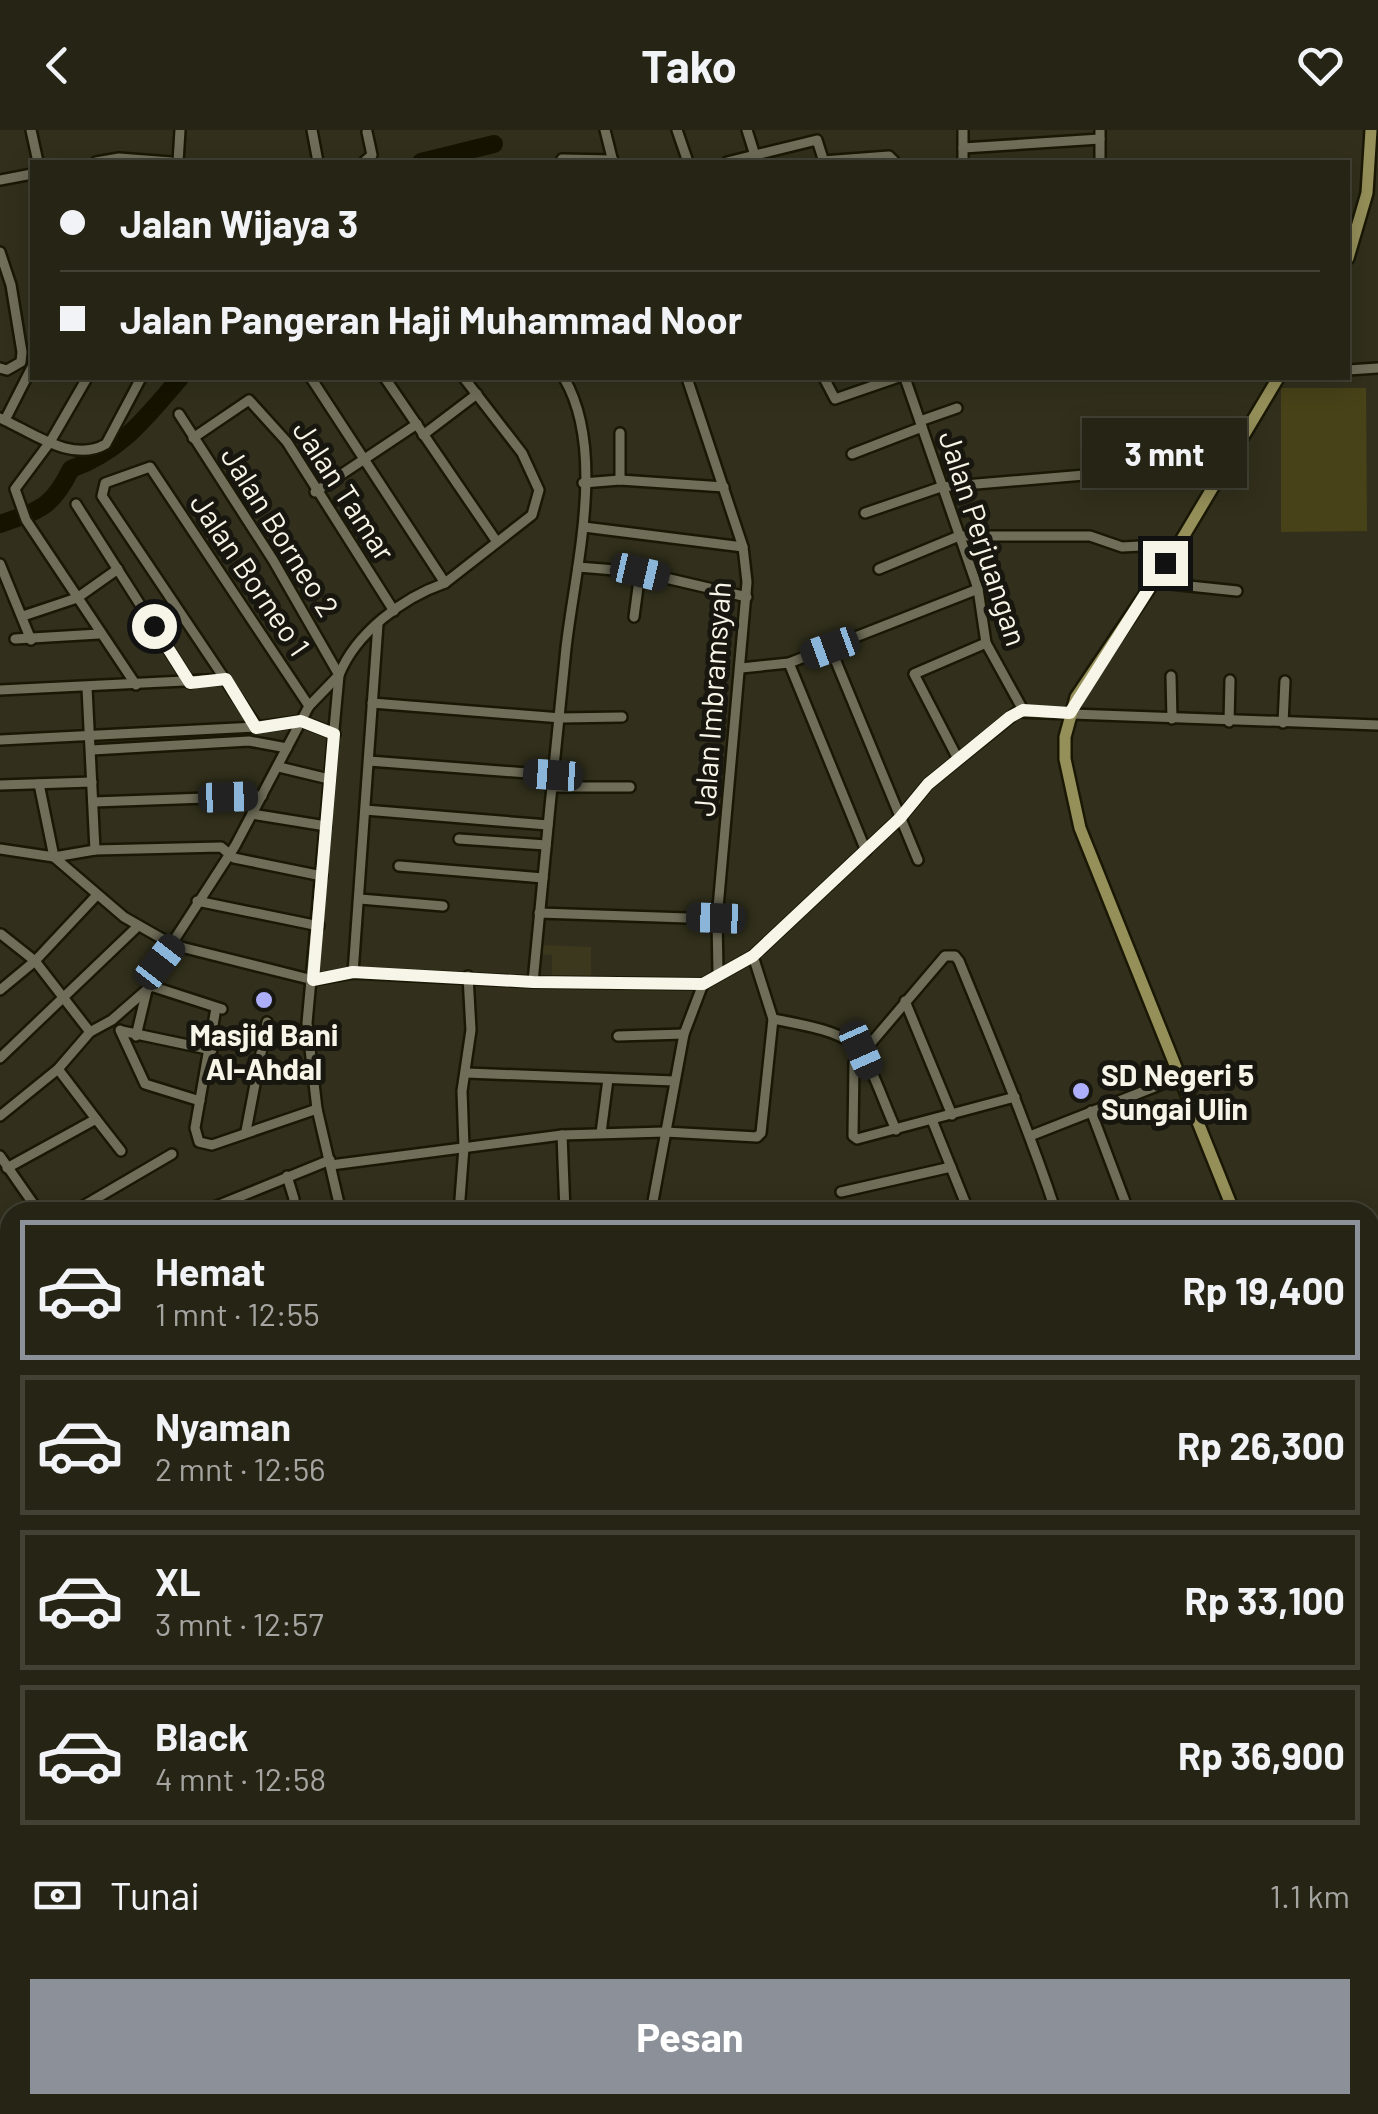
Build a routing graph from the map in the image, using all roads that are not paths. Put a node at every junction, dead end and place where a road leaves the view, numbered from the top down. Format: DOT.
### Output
graph roads {
  1 [pos="31,130"];
  2 [pos="180,130"];
  3 [pos="312,130"];
  4 [pos="367,130"];
  5 [pos="605,130"];
  6 [pos="677,130"];
  7 [pos="747,130"];
  8 [pos="963,130"];
  9 [pos="1371,130"];
  10 [pos="1100,134"];
  11 [pos="805,136"];
  12 [pos="963,148"];
  13 [pos="756,158"];
  14 [pos="562,159"];
  15 [pos="38,160"];
  16 [pos="108,160"];
  17 [pos="146,160"];
  18 [pos="174,160"];
  19 [pos="318,160"];
  20 [pos="367,160"];
  21 [pos="588,160"];
  22 [pos="613,160"];
  23 [pos="687,160"];
  24 [pos="824,160"];
  25 [pos="846,160"];
  26 [pos="893,160"];
  27 [pos="964,160"];
  28 [pos="1100,160"];
  29 [pos="30,174"];
  30 [pos="0,180"];
  31 [pos="1350,251"];
  32 [pos="0,252"];
  33 [pos="2,272"];
  34 [pos="28,349"];
  35 [pos="0,368"];
  36 [pos="1378,368"];
  37 [pos="1350,370"];
  38 [pos="30,371"];
  39 [pos="85,380"];
  40 [pos="140,380"];
  41 [pos="312,380"];
  42 [pos="388,380"];
  43 [pos="466,380"];
  44 [pos="565,380"];
  45 [pos="688,380"];
  46 [pos="825,380"];
  47 [pos="890,380"];
  48 [pos="906,380"];
  49 [pos="1277,380"];
  50 [pos="477,394"];
  51 [pos="957,408"];
  52 [pos="179,414"];
  53 [pos="2,419"];
  54 [pos="416,424"];
  55 [pos="921,424"];
  56 [pos="620,433"];
  57 [pos="424,434"];
  58 [pos="193,438"];
  59 [pos="50,442"];
  60 [pos="852,454"];
  61 [pos="365,458"];
  62 [pos="1228,464"];
  63 [pos="620,480"];
  64 [pos="583,483"];
  65 [pos="724,487"];
  66 [pos="941,487"];
  67 [pos="315,492"];
  68 [pos="76,504"];
  69 [pos="865,513"];
  70 [pos="584,527"];
  71 [pos="959,536"];
  72 [pos="497,542"];
  73 [pos="1179,544"];
  74 [pos="743,548"];
  75 [pos="0,564"];
  76 [pos="578,566"];
  77 [pos="879,569"];
  78 [pos="118,570"];
  79 [pos="640,572"];
  80 [pos="1151,582"];
  81 [pos="445,583"];
  82 [pos="978,589"];
  83 [pos="1236,590"];
  84 [pos="746,597"];
  85 [pos="77,598"];
  86 [pos="394,610"];
  87 [pos="23,616"];
  88 [pos="634,616"];
  89 [pos="378,624"];
  90 [pos="99,634"];
  91 [pos="14,639"];
  92 [pos="31,640"];
  93 [pos="986,643"];
  94 [pos="830,648"];
  95 [pos="789,663"];
  96 [pos="741,668"];
  97 [pos="338,675"];
  98 [pos="1171,676"];
  99 [pos="226,679"];
  100 [pos="1230,680"];
  101 [pos="1284,680"];
  102 [pos="190,683"];
  103 [pos="136,685"];
  104 [pos="87,688"];
  105 [pos="0,690"];
  106 [pos="372,703"];
  107 [pos="308,705"];
  108 [pos="1023,710"];
  109 [pos="1070,713"];
  110 [pos="622,717"];
  111 [pos="561,718"];
  112 [pos="1172,719"];
  113 [pos="297,721"];
  114 [pos="1230,722"];
  115 [pos="1282,723"];
  116 [pos="1378,725"];
  117 [pos="256,728"];
  118 [pos="334,734"];
  119 [pos="89,736"];
  120 [pos="0,740"];
  121 [pos="287,748"];
  122 [pos="92,750"];
  123 [pos="958,759"];
  124 [pos="368,761"];
  125 [pos="278,767"];
  126 [pos="553,775"];
  127 [pos="329,779"];
  128 [pos="92,782"];
  129 [pos="39,784"];
  130 [pos="0,785"];
  131 [pos="630,787"];
  132 [pos="552,788"];
  133 [pos="262,796"];
  134 [pos="93,802"];
  135 [pos="365,810"];
  136 [pos="252,814"];
  137 [pos="900,818"];
  138 [pos="548,825"];
  139 [pos="326,826"];
  140 [pos="458,839"];
  141 [pos="546,844"];
  142 [pos="0,849"];
  143 [pos="95,850"];
  144 [pos="866,850"];
  145 [pos="230,854"];
  146 [pos="54,857"];
  147 [pos="918,860"];
  148 [pos="399,866"];
  149 [pos="322,876"];
  150 [pos="542,878"];
  151 [pos="96,896"];
  152 [pos="360,899"];
  153 [pos="197,902"];
  154 [pos="443,906"];
  155 [pos="539,912"];
  156 [pos="716,918"];
  157 [pos="319,926"];
  158 [pos="137,927"];
  159 [pos="1,934"];
  160 [pos="172,945"];
  161 [pos="753,956"];
  162 [pos="35,961"];
  163 [pos="353,972"];
  164 [pos="718,972"];
  165 [pos="468,976"];
  166 [pos="313,980"];
  167 [pos="533,982"];
  168 [pos="703,984"];
  169 [pos="149,987"];
  170 [pos="0,990"];
  171 [pos="64,999"];
  172 [pos="905,1001"];
  173 [pos="773,1019"];
  174 [pos="112,1020"];
  175 [pos="267,1022"];
  176 [pos="120,1030"];
  177 [pos="90,1032"];
  178 [pos="684,1034"];
  179 [pos="136,1036"];
  180 [pos="618,1036"];
  181 [pos="212,1050"];
  182 [pos="861,1050"];
  183 [pos="0,1058"];
  184 [pos="58,1069"];
  185 [pos="467,1072"];
  186 [pos="1180,1077"];
  187 [pos="608,1079"];
  188 [pos="674,1082"];
  189 [pos="1015,1097"];
  190 [pos="200,1100"];
  191 [pos="317,1108"];
  192 [pos="1091,1112"];
  193 [pos="952,1115"];
  194 [pos="0,1116"];
  195 [pos="96,1119"];
  196 [pos="932,1120"];
  197 [pos="896,1130"];
  198 [pos="246,1131"];
  199 [pos="666,1132"];
  200 [pos="601,1133"];
  201 [pos="562,1134"];
  202 [pos="1030,1136"];
  203 [pos="464,1147"];
  204 [pos="121,1152"];
  205 [pos="172,1154"];
  206 [pos="0,1156"];
  207 [pos="330,1162"];
  208 [pos="951,1167"];
  209 [pos="7,1168"];
  210 [pos="287,1176"];
  211 [pos="841,1192"];
  212 [pos="32,1202"];
  213 [pos="89,1202"];
  214 [pos="226,1202"];
  215 [pos="294,1202"];
  216 [pos="339,1202"];
  217 [pos="459,1202"];
  218 [pos="565,1202"];
  219 [pos="654,1202"];
  220 [pos="965,1202"];
  221 [pos="1053,1202"];
  222 [pos="1125,1202"];
  223 [pos="1230,1202"];
  1 -- 15 [label="street"];
  2 -- 18 [label="street"];
  3 -- 19 [label="street"];
  4 -- 20 [label="street"];
  5 -- 22 [label="street"];
  6 -- 23 [label="street"];
  7 -- 13 [label="street"];
  8 -- 12 [label="street"];
  9 -- 31 [label="main road"];
  10 -- 12 [label="street"];
  10 -- 28 [label="street"];
  11 -- 13 [label="street"];
  11 -- 24 [label="street"];
  12 -- 27 [label="street"];
  14 -- 21 [label="street"];
  16 -- 17 [label="street"];
  25 -- 26 [label="street"];
  29 -- 30 [label="street"];
  32 -- 33 [label="street"];
  33 -- 34 [label="street"];
  34 -- 35 [label="street"];
  36 -- 37 [label="street"];
  38 -- 53 [label="street"];
  39 -- 59 [label="street"];
  40 -- 59 [label="street"];
  41 -- 61 [label="street"];
  42 -- 54 [label="street"];
  43 -- 50 [label="street"];
  44 -- 64 [label="street"];
  45 -- 65 [label="street, Jalan Imbramsyah"];
  46 -- 47 [label="street"];
  48 -- 55 [label="street, Jalan Perjuangan"];
  49 -- 62 [label="main road"];
  50 -- 57 [label="street"];
  50 -- 72 [label="street"];
  51 -- 55 [label="street"];
  52 -- 58 [label="street, Jalan Borneo 2"];
  53 -- 59 [label="street"];
  54 -- 57 [label="street"];
  54 -- 61 [label="street"];
  55 -- 60 [label="street"];
  55 -- 66 [label="street, Jalan Perjuangan"];
  56 -- 63 [label="street"];
  57 -- 72 [label="street"];
  58 -- 67 [label="street, Jalan Tamar"];
  58 -- 97 [label="street, Jalan Borneo 2"];
  59 -- 85 [label="street"];
  61 -- 67 [label="street"];
  61 -- 81 [label="street"];
  62 -- 66 [label="street"];
  62 -- 73 [label="main road"];
  63 -- 64 [label="street"];
  63 -- 65 [label="street"];
  64 -- 70 [label="street"];
  65 -- 74 [label="street, Jalan Imbramsyah"];
  66 -- 69 [label="street"];
  66 -- 71 [label="street, Jalan Perjuangan"];
  67 -- 86 [label="street, Jalan Tamar"];
  68 -- 78 [label="street"];
  70 -- 74 [label="street"];
  70 -- 76 [label="street"];
  71 -- 73 [label="street"];
  71 -- 77 [label="street"];
  71 -- 82 [label="street, Jalan Perjuangan"];
  72 -- 81 [label="street"];
  73 -- 80 [label="main road"];
  74 -- 84 [label="street, Jalan Imbramsyah"];
  75 -- 87 [label="street"];
  76 -- 79 [label="street"];
  76 -- 111 [label="street"];
  78 -- 85 [label="street"];
  78 -- 102 [label="street"];
  79 -- 84 [label="street"];
  79 -- 88 [label="street"];
  80 -- 83 [label="street"];
  80 -- 109 [label="main road"];
  81 -- 86 [label="street"];
  82 -- 93 [label="street, Jalan Perjuangan"];
  82 -- 94 [label="street"];
  84 -- 96 [label="street, Jalan Imbramsyah"];
  85 -- 87 [label="street"];
  85 -- 90 [label="street"];
  86 -- 89 [label="street"];
  87 -- 92 [label="street"];
  89 -- 97 [label="street"];
  89 -- 106 [label="street"];
  90 -- 92 [label="street"];
  90 -- 103 [label="street"];
  91 -- 92 [label="street"];
  93 -- 108 [label="street, Jalan Perjuangan"];
  93 -- 123 [label="street"];
  94 -- 95 [label="street"];
  94 -- 137 [label="street"];
  95 -- 96 [label="street"];
  95 -- 144 [label="street"];
  96 -- 156 [label="street, Jalan Imbramsyah"];
  97 -- 107 [label="street"];
  97 -- 118 [label="street"];
  98 -- 112 [label="street"];
  99 -- 102 [label="street"];
  99 -- 107 [label="street, Jalan Borneo 1"];
  99 -- 117 [label="street"];
  100 -- 114 [label="street"];
  101 -- 115 [label="street"];
  102 -- 103 [label="street"];
  103 -- 104 [label="street"];
  104 -- 105 [label="street"];
  104 -- 119 [label="street"];
  106 -- 111 [label="street"];
  106 -- 124 [label="street"];
  107 -- 113 [label="street"];
  108 -- 109 [label="street"];
  108 -- 123 [label="street"];
  109 -- 112 [label="street"];
  109 -- 186 [label="main road"];
  110 -- 111 [label="street"];
  111 -- 126 [label="street"];
  112 -- 114 [label="street"];
  113 -- 117 [label="street"];
  113 -- 118 [label="street"];
  113 -- 121 [label="street"];
  114 -- 115 [label="street"];
  115 -- 116 [label="street"];
  117 -- 119 [label="street"];
  118 -- 127 [label="street"];
  119 -- 120 [label="street"];
  119 -- 122 [label="street"];
  121 -- 122 [label="street"];
  121 -- 125 [label="street"];
  122 -- 128 [label="street"];
  123 -- 137 [label="street"];
  124 -- 126 [label="street"];
  124 -- 135 [label="street"];
  125 -- 127 [label="street"];
  125 -- 133 [label="street"];
  126 -- 132 [label="street"];
  127 -- 139 [label="street"];
  128 -- 129 [label="street"];
  128 -- 134 [label="street"];
  129 -- 130 [label="street"];
  129 -- 146 [label="street"];
  131 -- 132 [label="street"];
  132 -- 138 [label="street"];
  133 -- 134 [label="street"];
  133 -- 136 [label="street"];
  134 -- 143 [label="street"];
  135 -- 138 [label="street"];
  135 -- 152 [label="street"];
  136 -- 139 [label="street"];
  136 -- 145 [label="street"];
  137 -- 144 [label="street"];
  137 -- 147 [label="street"];
  138 -- 141 [label="street"];
  139 -- 149 [label="street"];
  140 -- 141 [label="street"];
  141 -- 150 [label="street"];
  142 -- 146 [label="street"];
  143 -- 145 [label="street"];
  143 -- 146 [label="street"];
  144 -- 161 [label="street"];
  145 -- 149 [label="street"];
  145 -- 153 [label="street"];
  146 -- 151 [label="street"];
  148 -- 150 [label="street"];
  149 -- 157 [label="street"];
  150 -- 155 [label="street"];
  151 -- 158 [label="street"];
  151 -- 162 [label="street"];
  152 -- 154 [label="street"];
  152 -- 163 [label="street"];
  153 -- 157 [label="street"];
  153 -- 160 [label="street"];
  155 -- 156 [label="street"];
  155 -- 167 [label="street"];
  156 -- 164 [label="street, Jalan Imbramsyah"];
  157 -- 166 [label="street"];
  158 -- 160 [label="street"];
  158 -- 171 [label="street"];
  159 -- 162 [label="street"];
  160 -- 166 [label="street"];
  160 -- 169 [label="street"];
  161 -- 164 [label="street"];
  161 -- 173 [label="street"];
  162 -- 170 [label="street"];
  162 -- 171 [label="street"];
  163 -- 165 [label="street"];
  163 -- 166 [label="street"];
  164 -- 168 [label="street"];
  165 -- 167 [label="street"];
  165 -- 185 [label="street"];
  166 -- 191 [label="street"];
  167 -- 168 [label="street"];
  168 -- 178 [label="street"];
  169 -- 174 [label="street"];
  169 -- 179 [label="street"];
  169 -- 181 [label="street"];
  171 -- 177 [label="street"];
  171 -- 183 [label="street"];
  172 -- 182 [label="street"];
  172 -- 189 [label="street"];
  172 -- 193 [label="street"];
  173 -- 182 [label="street"];
  173 -- 199 [label="street"];
  174 -- 176 [label="street"];
  174 -- 177 [label="street"];
  175 -- 198 [label="street"];
  176 -- 179 [label="street"];
  176 -- 190 [label="street"];
  177 -- 184 [label="street"];
  178 -- 180 [label="street"];
  178 -- 188 [label="street"];
  179 -- 181 [label="street"];
  181 -- 190 [label="street"];
  182 -- 197 [label="street"];
  182 -- 197 [label="street"];
  184 -- 194 [label="street"];
  184 -- 195 [label="street"];
  185 -- 187 [label="street"];
  185 -- 203 [label="street"];
  186 -- 192 [label="street"];
  186 -- 223 [label="main road"];
  187 -- 188 [label="street"];
  187 -- 200 [label="street"];
  188 -- 199 [label="street"];
  189 -- 193 [label="street"];
  189 -- 202 [label="street"];
  190 -- 198 [label="street"];
  191 -- 198 [label="street"];
  191 -- 207 [label="street"];
  192 -- 202 [label="street"];
  192 -- 222 [label="street"];
  193 -- 196 [label="street"];
  195 -- 204 [label="street"];
  195 -- 209 [label="street"];
  196 -- 197 [label="street"];
  196 -- 208 [label="street"];
  199 -- 200 [label="street"];
  199 -- 219 [label="street"];
  200 -- 201 [label="street"];
  201 -- 203 [label="street"];
  201 -- 218 [label="street"];
  202 -- 221 [label="street"];
  203 -- 207 [label="street"];
  203 -- 217 [label="street"];
  205 -- 213 [label="street"];
  206 -- 209 [label="street"];
  207 -- 210 [label="street"];
  207 -- 216 [label="street"];
  208 -- 211 [label="street"];
  208 -- 220 [label="street"];
  209 -- 212 [label="street"];
  210 -- 214 [label="street"];
  210 -- 215 [label="street"];
}
